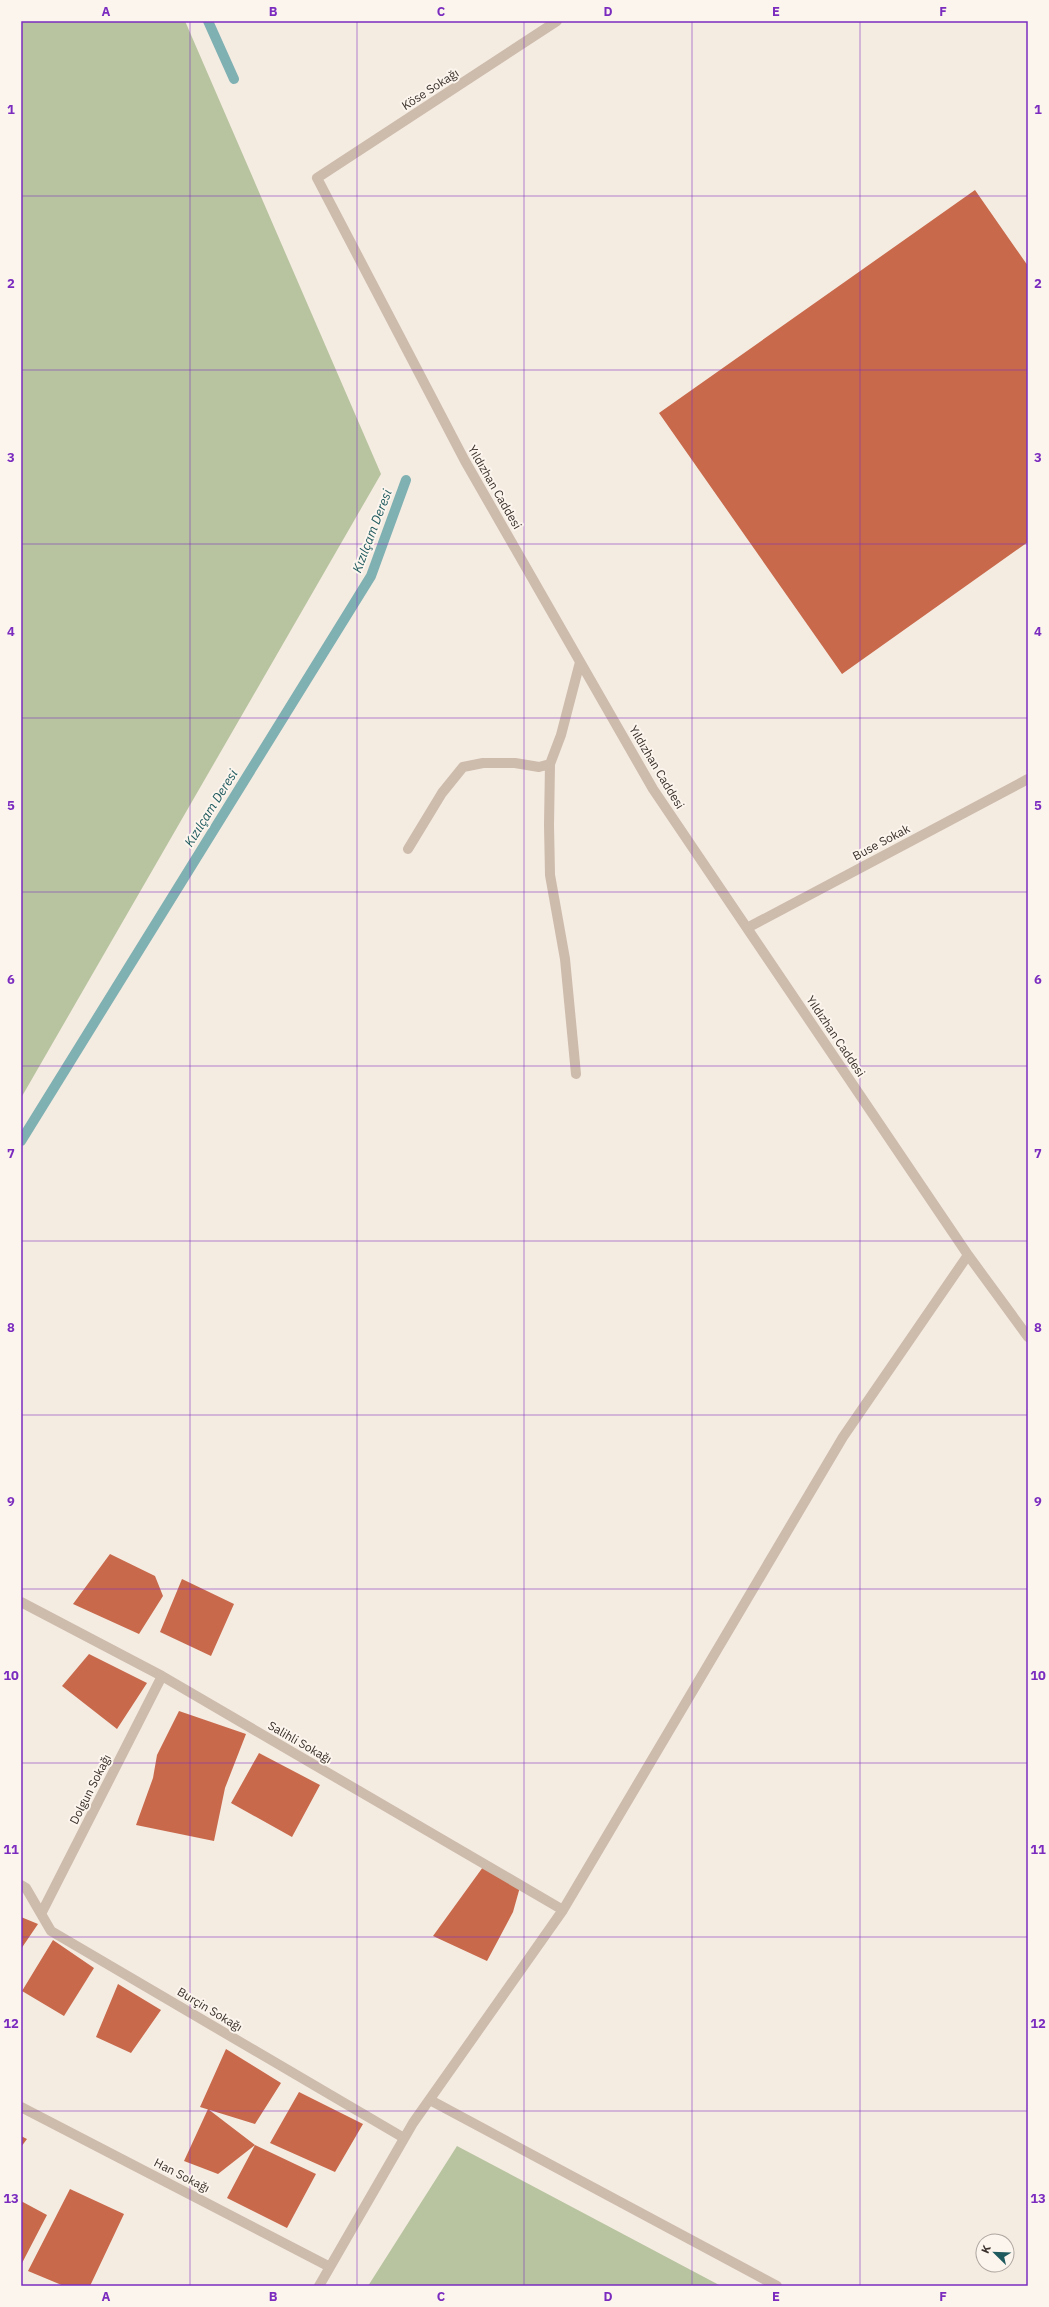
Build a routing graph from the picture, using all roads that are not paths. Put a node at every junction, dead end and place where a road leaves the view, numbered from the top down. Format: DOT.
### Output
graph roads {
  1 [pos="558,21"];
  2 [pos="317,178"];
  3 [pos="580,662"];
  4 [pos="550,764"];
  5 [pos="1028,779"];
  6 [pos="408,849"];
  7 [pos="747,928"];
  8 [pos="576,1074"];
  9 [pos="968,1255"];
  10 [pos="1028,1337"];
  11 [pos="21,1602"];
  12 [pos="162,1676"];
  13 [pos="21,1885"];
  14 [pos="563,1910"];
  15 [pos="41,1914"];
  16 [pos="430,2100"];
  17 [pos="21,2106"];
  18 [pos="404,2138"];
  19 [pos="330,2266"];
  20 [pos="319,2286"];
  21 [pos="777,2286"];
  1 -- 2 [label="street, Köse Sokağı"];
  2 -- 3 [label="street, Yıldızhan Caddesi"];
  3 -- 4 [label="street"];
  3 -- 7 [label="street, Yıldızhan Caddesi"];
  4 -- 6 [label="street"];
  4 -- 8 [label="street"];
  5 -- 7 [label="street, Buse Sokak"];
  7 -- 9 [label="street, Yıldızhan Caddesi"];
  9 -- 10 [label="street, Yıldızhan Caddesi"];
  9 -- 14 [label="street"];
  11 -- 12 [label="street, Salihli Sokağı"];
  12 -- 14 [label="street, Salihli Sokağı"];
  12 -- 15 [label="street, Dolgun Sokağı"];
  13 -- 15 [label="street, Burçin Sokağı"];
  14 -- 16 [label="street"];
  15 -- 18 [label="street, Burçin Sokağı"];
  16 -- 18 [label="street"];
  16 -- 21 [label="street"];
  17 -- 19 [label="street, Han Sokağı"];
  18 -- 19 [label="street"];
  19 -- 20 [label="street"];
}
